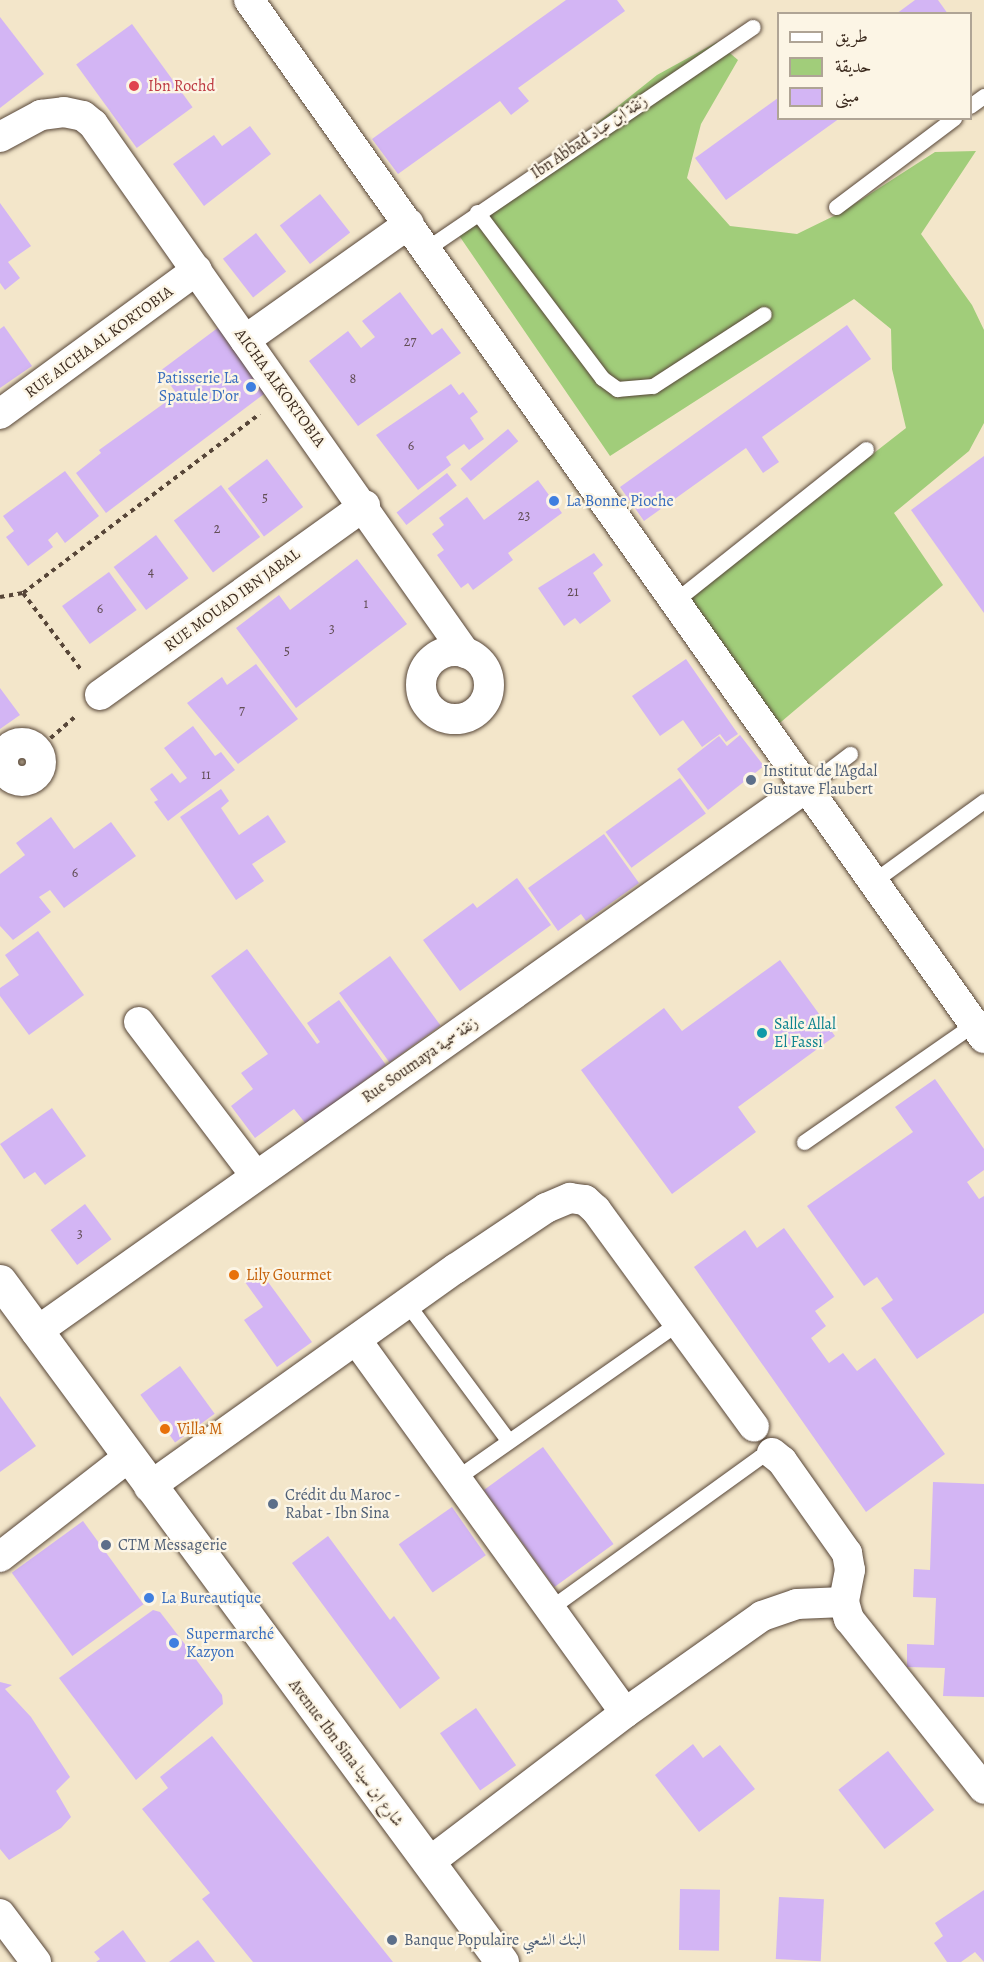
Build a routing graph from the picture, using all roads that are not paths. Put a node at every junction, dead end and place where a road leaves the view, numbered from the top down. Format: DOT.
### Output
graph roads {
  1 [pos="249,0"];
  2 [pos="753,27"];
  3 [pos="951,120"];
  4 [pos="0,137"];
  5 [pos="837,207"];
  6 [pos="477,212"];
  7 [pos="409,224"];
  8 [pos="426,249"];
  9 [pos="197,270"];
  10 [pos="764,314"];
  11 [pos="245,340"];
  12 [pos="0,414"];
  13 [pos="867,448"];
  14 [pos="365,505"];
  15 [pos="675,601"];
  16 [pos="465,652"];
  17 [pos="100,695"];
  18 [pos="37,750"];
  19 [pos="850,754"];
  20 [pos="3,776"];
  21 [pos="804,789"];
  22 [pos="984,801"];
  23 [pos="871,883"];
  24 [pos="139,1022"];
  25 [pos="979,1031"];
  26 [pos="804,1142"];
  27 [pos="255,1175"];
  28 [pos="0,1281"];
  29 [pos="408,1305"];
  30 [pos="678,1323"];
  31 [pos="36,1332"];
  32 [pos="357,1341"];
  33 [pos="754,1428"];
  34 [pos="508,1440"];
  35 [pos="772,1454"];
  36 [pos="127,1458"];
  37 [pos="455,1479"];
  38 [pos="148,1487"];
  39 [pos="0,1557"];
  40 [pos="844,1602"];
  41 [pos="549,1609"];
  42 [pos="625,1713"];
  43 [pos="984,1789"];
  44 [pos="428,1863"];
  45 [pos="0,1914"];
  46 [pos="36,1962"];
  47 [pos="502,1962"];
  1 -- 7 [label="street"];
  2 -- 6 [label="lane, Ibn Abbad زنقة ابن عباد"];
  3 -- 5 [label="lane"];
  4 -- 9 [label="street, AICHA ALKORTOBIA"];
  6 -- 8 [label="lane, Ibn Abbad زنقة ابن عباد"];
  6 -- 10 [label="lane"];
  7 -- 8 [label="street"];
  7 -- 11 [label="street"];
  8 -- 15 [label="street"];
  9 -- 11 [label="street, AICHA ALKORTOBIA"];
  9 -- 12 [label="street, RUE AICHA AL KORTOBIA"];
  11 -- 14 [label="street, AICHA ALKORTOBIA"];
  13 -- 15 [label="lane"];
  14 -- 16 [label="street, AICHA ALKORTOBIA"];
  14 -- 17 [label="street, RUE MOUAD IBN JABAL"];
  15 -- 21 [label="street"];
  18 -- 20 [label="street"];
  19 -- 21 [label="lane"];
  21 -- 23 [label="street"];
  21 -- 27 [label="street, Rue Soumaya زنقة سمية"];
  22 -- 23 [label="lane"];
  23 -- 25 [label="street"];
  24 -- 27 [label="street"];
  25 -- 26 [label="lane"];
  27 -- 31 [label="street, Rue Soumaya زنقة سمية"];
  28 -- 31 [label="main road, Avenue Ibn Sina شارع ابن سينا"];
  29 -- 30 [label="street"];
  29 -- 32 [label="street"];
  29 -- 34 [label="lane"];
  30 -- 33 [label="street"];
  30 -- 34 [label="lane"];
  31 -- 36 [label="main road, Avenue Ibn Sina شارع ابن سينا"];
  32 -- 37 [label="street"];
  32 -- 38 [label="street"];
  34 -- 37 [label="lane"];
  35 -- 40 [label="street"];
  35 -- 41 [label="lane"];
  36 -- 38 [label="main road, Avenue Ibn Sina شارع ابن سينا"];
  36 -- 39 [label="street"];
  37 -- 41 [label="street"];
  38 -- 44 [label="main road, Avenue Ibn Sina شارع ابن سينا"];
  40 -- 42 [label="street"];
  40 -- 43 [label="street"];
  41 -- 42 [label="street"];
  42 -- 44 [label="street"];
  44 -- 47 [label="main road, Avenue Ibn Sina شارع ابن سينا"];
  45 -- 46 [label="street"];
}
